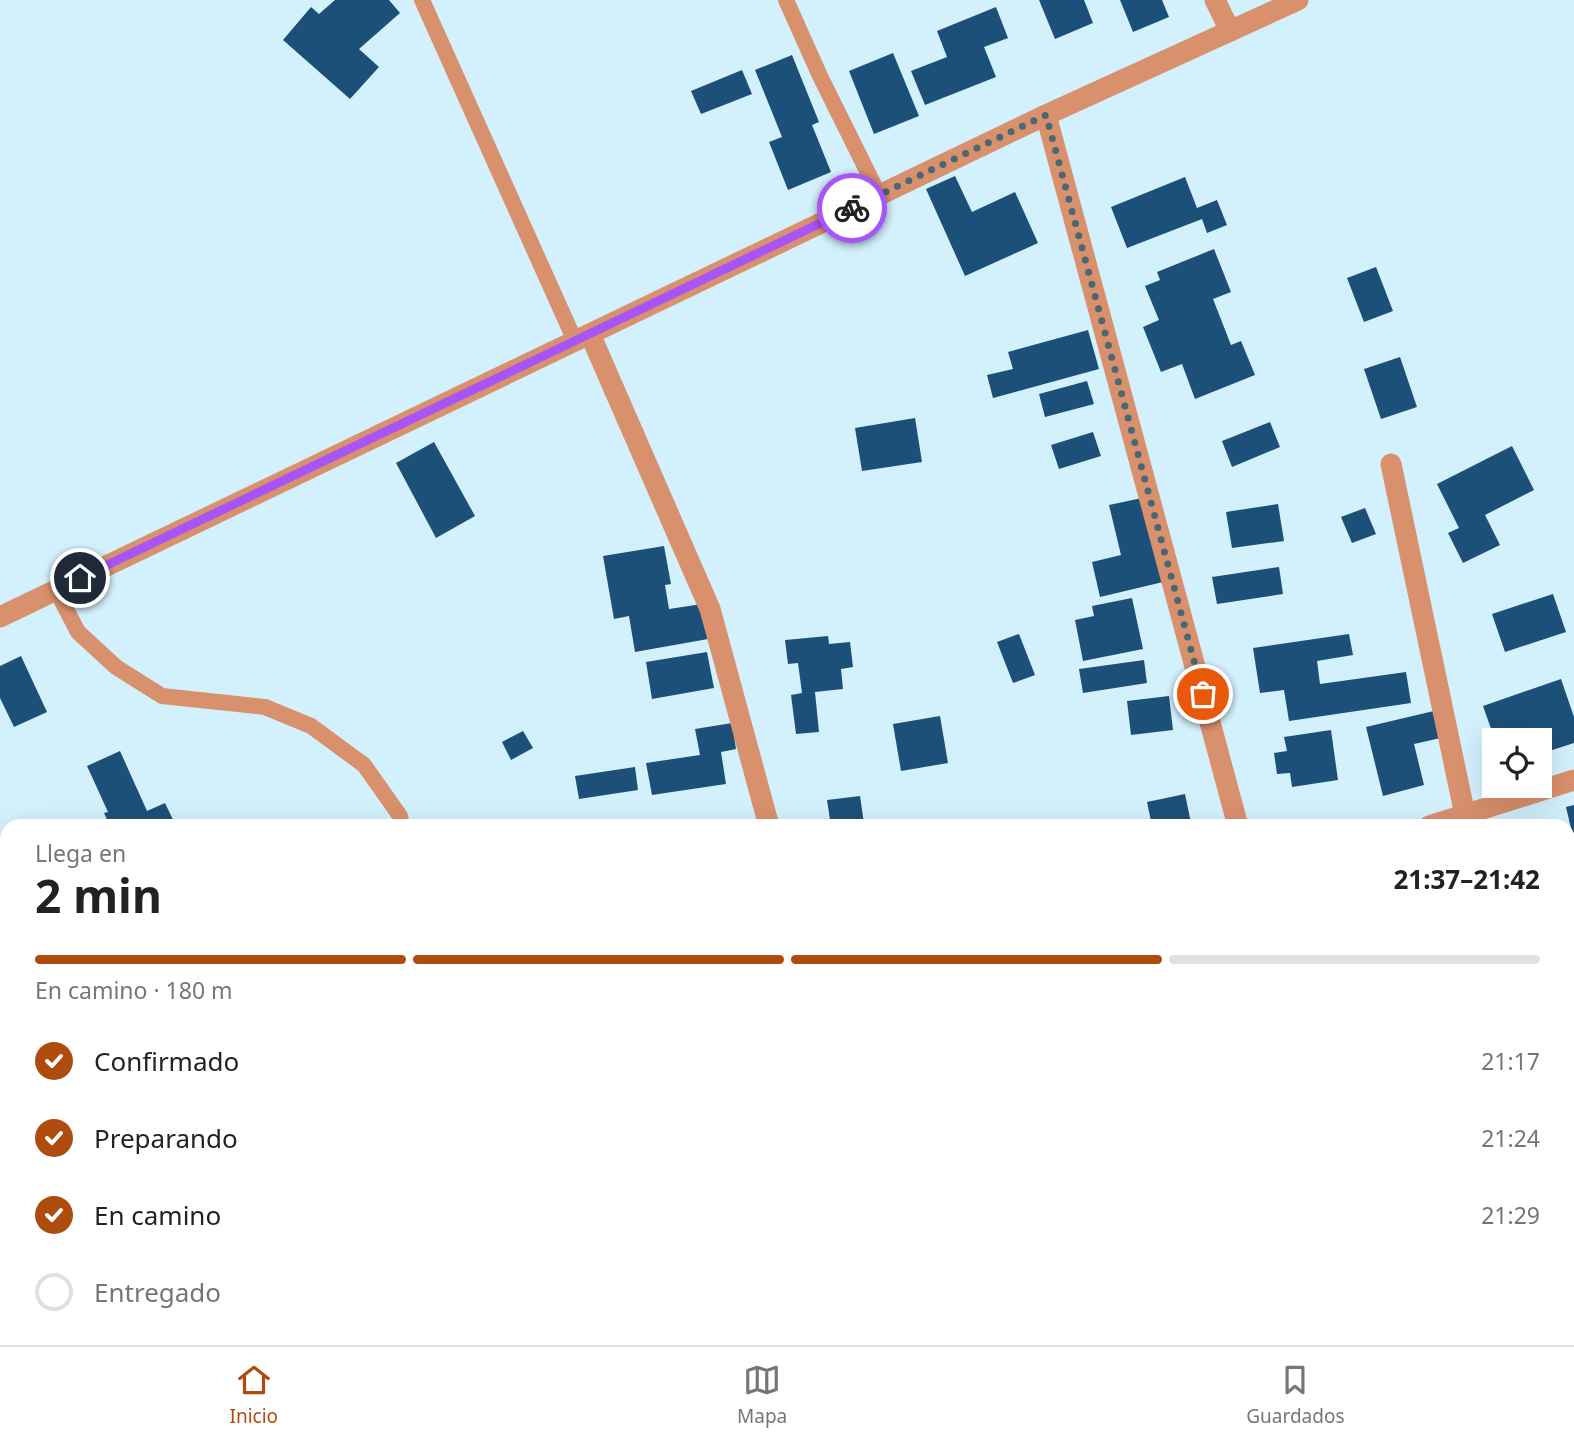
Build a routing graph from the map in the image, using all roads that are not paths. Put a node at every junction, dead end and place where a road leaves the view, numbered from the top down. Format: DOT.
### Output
graph roads {
  1 [pos="422,0"];
  2 [pos="786,0"];
  3 [pos="1215,0"];
  4 [pos="1298,0"];
  5 [pos="1230,31"];
  6 [pos="1046,115"];
  7 [pos="879,195"];
  8 [pos="582,338"];
  9 [pos="1391,464"];
  10 [pos="55,590"];
  11 [pos="0,617"];
  12 [pos="1574,780"];
  13 [pos="1465,815"];
  14 [pos="400,819"];
  15 [pos="767,819"];
  16 [pos="1236,819"];
  17 [pos="1452,819"];
  1 -- 8 [label="lane"];
  2 -- 7 [label="lane"];
  3 -- 5 [label="street"];
  4 -- 5 [label="street"];
  5 -- 6 [label="street"];
  6 -- 7 [label="street"];
  6 -- 16 [label="street"];
  7 -- 8 [label="street"];
  8 -- 10 [label="street"];
  8 -- 15 [label="street"];
  9 -- 13 [label="street"];
  10 -- 11 [label="street"];
  10 -- 14 [label="lane"];
  12 -- 13 [label="street"];
  13 -- 17 [label="street"];
}
